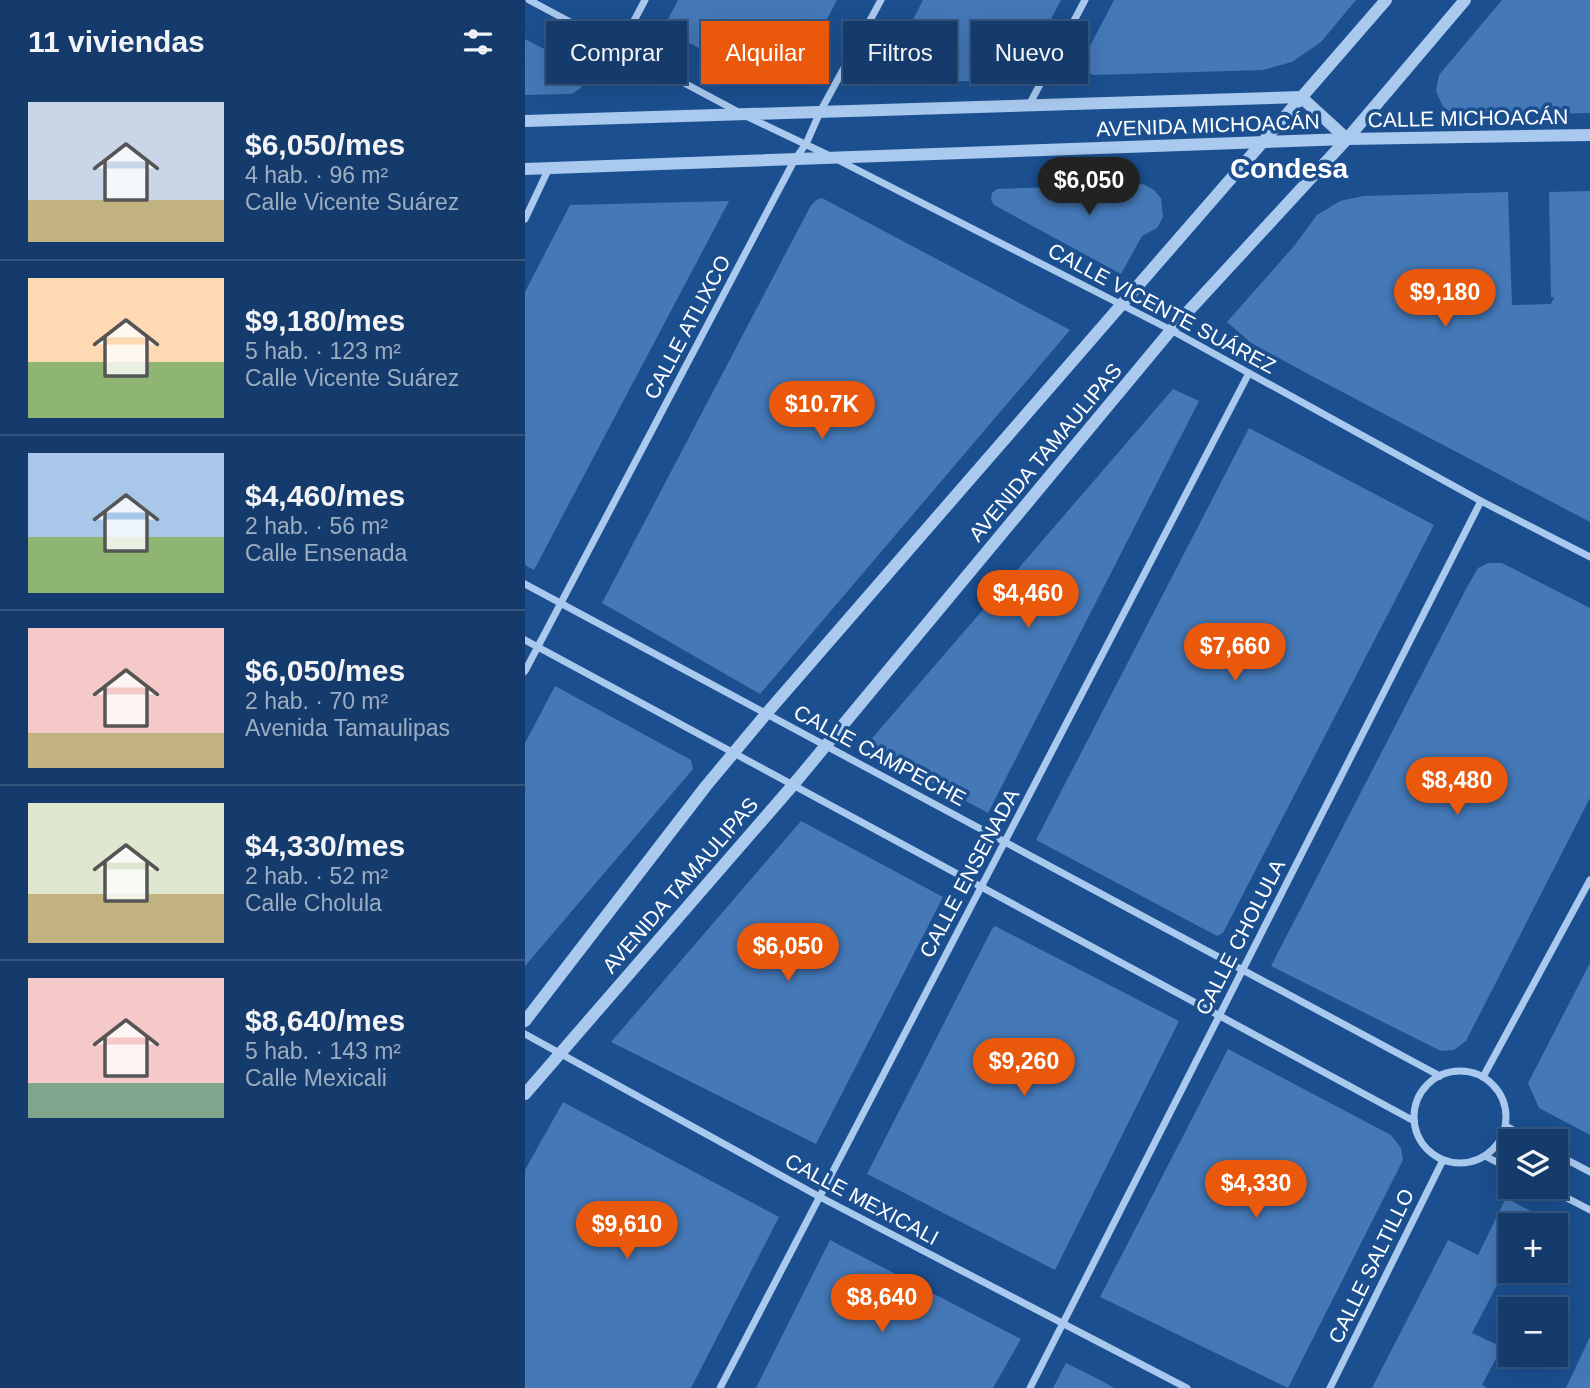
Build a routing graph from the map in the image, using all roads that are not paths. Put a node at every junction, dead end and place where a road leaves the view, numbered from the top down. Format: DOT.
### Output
graph roads {
  1 [pos="529,0"];
  2 [pos="645,0"];
  3 [pos="881,0"];
  4 [pos="1085,0"];
  5 [pos="1386,0"];
  6 [pos="1465,0"];
  7 [pos="570,21"];
  8 [pos="634,21"];
  9 [pos="687,84"];
  10 [pos="1301,97"];
  11 [pos="1029,106"];
  12 [pos="820,112"];
  13 [pos="744,115"];
  14 [pos="525,121"];
  15 [pos="1590,135"];
  16 [pos="1347,139"];
  17 [pos="1263,142"];
  18 [pos="806,144"];
  19 [pos="833,158"];
  20 [pos="795,159"];
  21 [pos="549,168"];
  22 [pos="525,169"];
  23 [pos="525,219"];
  24 [pos="1123,305"];
  25 [pos="1171,330"];
  26 [pos="1249,373"];
  27 [pos="1482,501"];
  28 [pos="1590,557"];
  29 [pos="525,584"];
  30 [pos="561,604"];
  31 [pos="525,640"];
  32 [pos="538,647"];
  33 [pos="525,671"];
  34 [pos="766,714"];
  35 [pos="825,746"];
  36 [pos="734,752"];
  37 [pos="793,785"];
  38 [pos="1004,842"];
  39 [pos="1590,880"];
  40 [pos="981,886"];
  41 [pos="1243,970"];
  42 [pos="1220,1015"];
  43 [pos="525,1021"];
  44 [pos="525,1034"];
  45 [pos="559,1053"];
  46 [pos="1440,1076"];
  47 [pos="1483,1077"];
  48 [pos="525,1094"];
  49 [pos="1414,1121"];
  50 [pos="1506,1126"];
  51 [pos="1511,1129"];
  52 [pos="1485,1156"];
  53 [pos="1443,1160"];
  54 [pos="1568,1160"];
  55 [pos="1498,1163"];
  56 [pos="1590,1172"];
  57 [pos="820,1197"];
  58 [pos="1568,1199"];
  59 [pos="1590,1210"];
  60 [pos="1063,1324"];
  61 [pos="720,1388"];
  62 [pos="1030,1388"];
  63 [pos="1187,1388"];
  64 [pos="1330,1388"];
  1 -- 7 [label="street, CALLE VICENTE SUÁREZ"];
  2 -- 8 [label="street"];
  3 -- 12 [label="street, CALLE ATLIXCO"];
  4 -- 11 [label="street"];
  5 -- 10 [label="street, AVENIDA TAMAULIPAS"];
  6 -- 16 [label="street, AVENIDA TAMAULIPAS"];
  9 -- 13 [label="street, CALLE VICENTE SUÁREZ"];
  10 -- 11 [label="street, AVENIDA MICHOACÁN"];
  10 -- 16 [label="street, AVENIDA MICHOACÁN"];
  10 -- 17 [label="street, AVENIDA TAMAULIPAS"];
  11 -- 12 [label="street, AVENIDA MICHOACÁN"];
  12 -- 13 [label="street, AVENIDA MICHOACÁN"];
  12 -- 18 [label="street, CALLE ATLIXCO"];
  13 -- 14 [label="street, AVENIDA MICHOACÁN"];
  13 -- 18 [label="street, CALLE VICENTE SUÁREZ"];
  15 -- 16 [label="street, CALLE MICHOACÁN"];
  16 -- 17 [label="street, AVENIDA MICHOACÁN"];
  16 -- 25 [label="street, AVENIDA TAMAULIPAS"];
  17 -- 19 [label="street, AVENIDA MICHOACÁN"];
  17 -- 24 [label="street, AVENIDA TAMAULIPAS"];
  18 -- 19 [label="street, CALLE VICENTE SUÁREZ"];
  18 -- 20 [label="street, CALLE ATLIXCO"];
  19 -- 20 [label="street, AVENIDA MICHOACÁN"];
  19 -- 24 [label="street, CALLE VICENTE SUÁREZ"];
  20 -- 21 [label="street, AVENIDA MICHOACÁN"];
  20 -- 30 [label="street, CALLE ATLIXCO"];
  21 -- 22 [label="street, AVENIDA MICHOACÁN"];
  21 -- 23 [label="street"];
  24 -- 25 [label="street, CALLE VICENTE SUÁREZ"];
  24 -- 34 [label="street, AVENIDA TAMAULIPAS"];
  25 -- 26 [label="street, CALLE VICENTE SUÁREZ"];
  25 -- 35 [label="street, AVENIDA TAMAULIPAS"];
  26 -- 27 [label="street, CALLE VICENTE SUÁREZ"];
  26 -- 38 [label="street, CALLE ENSENADA"];
  27 -- 28 [label="street, CALLE VICENTE SUÁREZ"];
  27 -- 41 [label="street, CALLE CHOLULA"];
  29 -- 30 [label="street, CALLE CAMPECHE"];
  30 -- 32 [label="street, CALLE ATLIXCO"];
  30 -- 34 [label="street, CALLE CAMPECHE"];
  31 -- 32 [label="street"];
  32 -- 33 [label="street, CALLE ATLIXCO"];
  32 -- 36 [label="street"];
  34 -- 35 [label="street, CALLE CAMPECHE"];
  34 -- 36 [label="street, AVENIDA TAMAULIPAS"];
  35 -- 37 [label="street, AVENIDA TAMAULIPAS"];
  35 -- 38 [label="street, CALLE CAMPECHE"];
  36 -- 37 [label="street"];
  36 -- 43 [label="street, AVENIDA TAMAULIPAS"];
  37 -- 40 [label="street"];
  37 -- 45 [label="street, AVENIDA TAMAULIPAS"];
  38 -- 40 [label="street, CALLE ENSENADA"];
  38 -- 41 [label="street, CALLE CAMPECHE"];
  39 -- 47 [label="street"];
  40 -- 42 [label="street"];
  40 -- 57 [label="street, CALLE ENSENADA"];
  41 -- 42 [label="street, CALLE CHOLULA"];
  41 -- 46 [label="street, CALLE CAMPECHE"];
  42 -- 49 [label="street"];
  42 -- 60 [label="street, CALLE CHOLULA"];
  44 -- 45 [label="street, CALLE MEXICALI"];
  45 -- 48 [label="street, AVENIDA TAMAULIPAS"];
  45 -- 57 [label="street, CALLE MEXICALI"];
  46 -- 47 [label="street"];
  46 -- 49 [label="street"];
  47 -- 50 [label="street"];
  49 -- 53 [label="street"];
  50 -- 51 [label="street"];
  50 -- 52 [label="street"];
  52 -- 53 [label="street"];
  52 -- 55 [label="street"];
  53 -- 64 [label="street, CALLE SALTILLO"];
  54 -- 56 [label="street"];
  57 -- 60 [label="street, CALLE MEXICALI"];
  57 -- 61 [label="street, CALLE ENSENADA"];
  58 -- 59 [label="street"];
  60 -- 62 [label="street, CALLE CHOLULA"];
  60 -- 63 [label="street, CALLE MEXICALI"];
}
